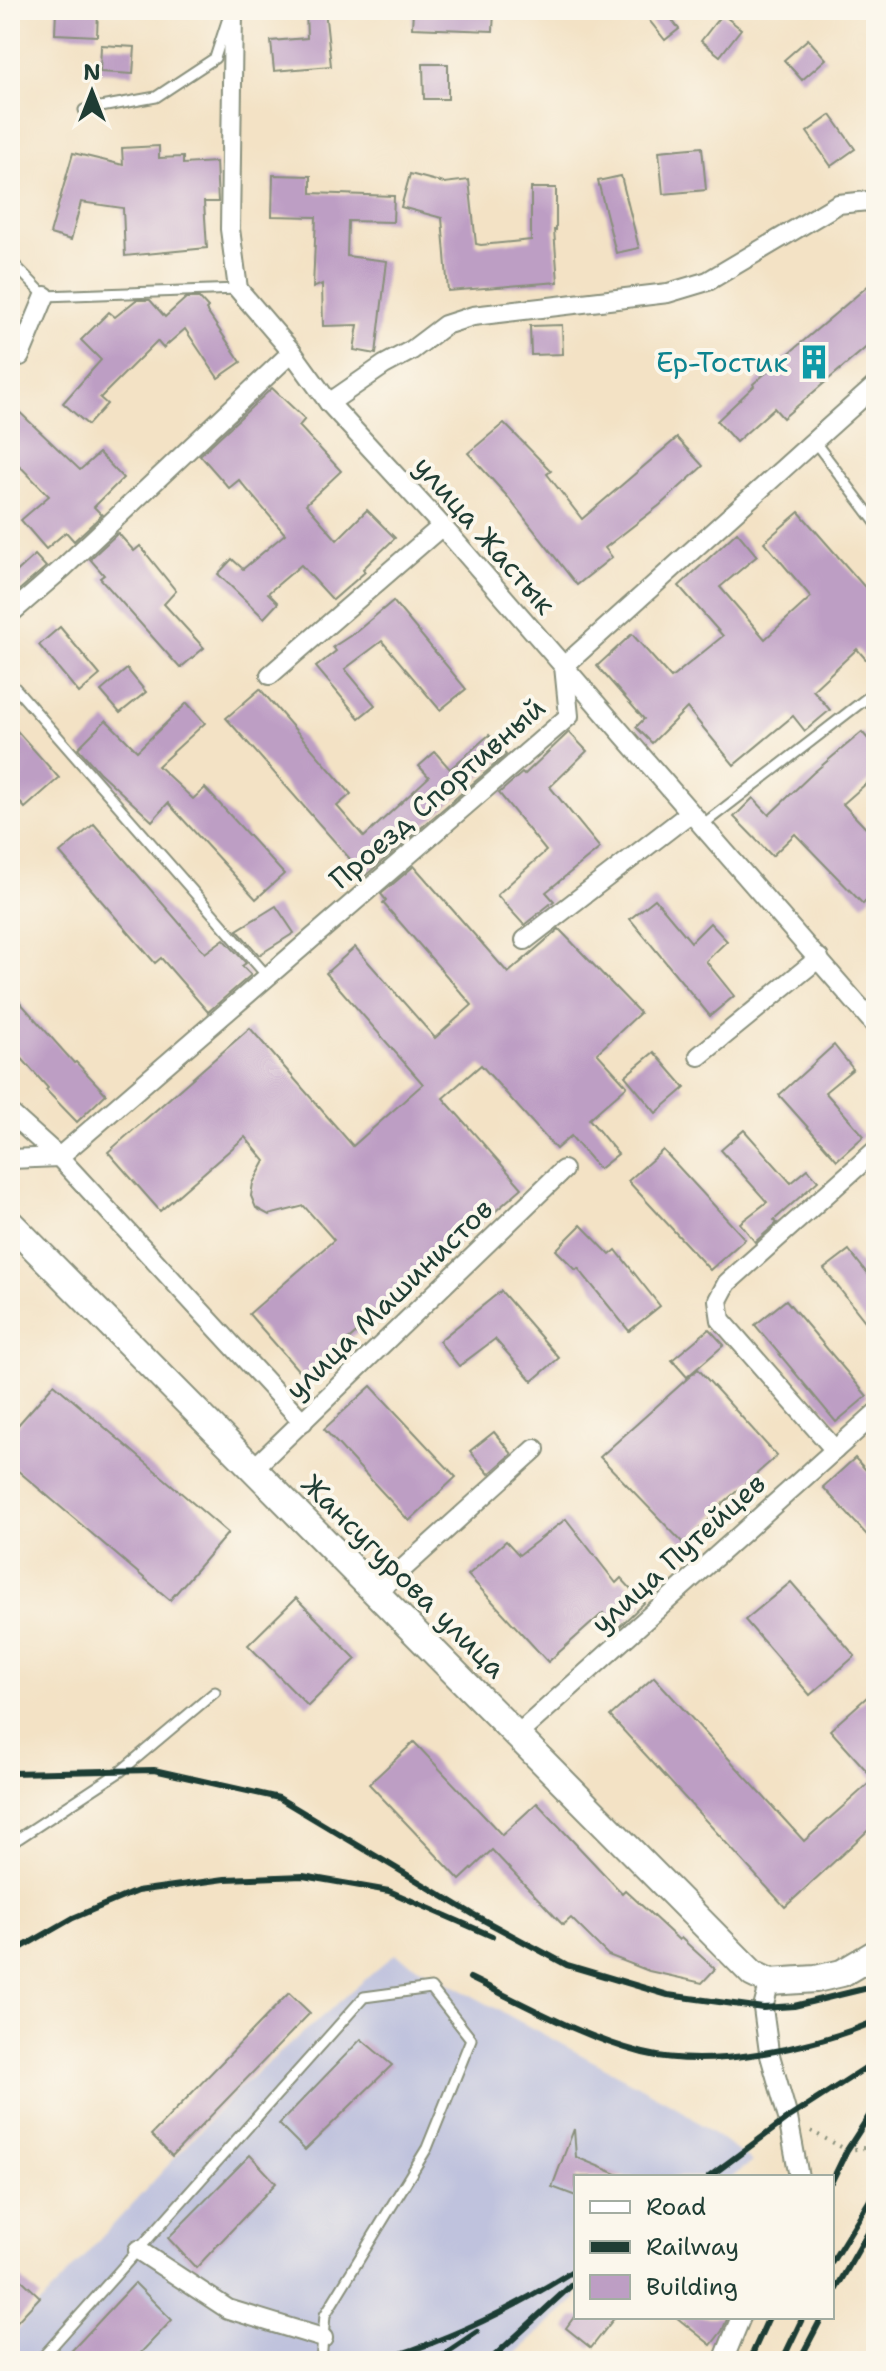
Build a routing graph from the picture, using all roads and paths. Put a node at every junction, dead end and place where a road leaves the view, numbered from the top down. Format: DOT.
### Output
graph roads {
  1 [pos="232,10"];
  2 [pos="84,110"];
  3 [pos="876,207"];
  4 [pos="10,260"];
  5 [pos="238,289"];
  6 [pos="45,296"];
  7 [pos="292,352"];
  8 [pos="10,356"];
  9 [pos="876,385"];
  10 [pos="329,403"];
  11 [pos="814,441"];
  12 [pos="876,523"];
  13 [pos="442,526"];
  14 [pos="10,614"];
  15 [pos="564,666"];
  16 [pos="270,675"];
  17 [pos="10,682"];
  18 [pos="876,691"];
  19 [pos="696,819"];
  20 [pos="525,940"];
  21 [pos="819,958"];
  22 [pos="268,977"];
  23 [pos="876,1026"];
  24 [pos="699,1056"];
  25 [pos="10,1113"];
  26 [pos="876,1150"];
  27 [pos="59,1157"];
  28 [pos="10,1159"];
  29 [pos="563,1170"];
  30 [pos="10,1223"];
  31 [pos="876,1413"];
  32 [pos="303,1422"];
  33 [pos="535,1449"];
  34 [pos="835,1450"];
  35 [pos="253,1469"];
  36 [pos="375,1594"];
  37 [pos="215,1692"];
  38 [pos="517,1735"];
  39 [pos="10,1844"];
  40 [pos="876,1953"];
  41 [pos="762,1978"];
  42 [pos="788,2118"];
  43 [pos="876,2143"];
  44 [pos="799,2175"];
  45 [pos="138,2250"];
  46 [pos="740,2319"];
  47 [pos="323,2338"];
  48 [pos="39,2361"];
  49 [pos="321,2361"];
  50 [pos="723,2361"];
  1 -- 2 [label="lane"];
  1 -- 5 [label="street"];
  3 -- 10 [label="street"];
  4 -- 6 [label="lane"];
  5 -- 6 [label="lane"];
  5 -- 7 [label="street, улица Жастык"];
  6 -- 8 [label="street"];
  7 -- 10 [label="street, улица Жастык"];
  7 -- 14 [label="street"];
  9 -- 11 [label="street, Проезд Спортивный"];
  10 -- 13 [label="street, улица Жастык"];
  11 -- 12 [label="lane"];
  11 -- 15 [label="street, Проезд Спортивный"];
  13 -- 15 [label="street, улица Жастык"];
  13 -- 16 [label="street"];
  15 -- 19 [label="street, улица Жастык"];
  15 -- 22 [label="street, Проезд Спортивный"];
  17 -- 22 [label="lane"];
  18 -- 19 [label="lane"];
  19 -- 20 [label="street"];
  19 -- 21 [label="street, улица Жастык"];
  21 -- 23 [label="street, улица Жастык"];
  21 -- 24 [label="street"];
  22 -- 27 [label="street, Проезд Спортивный"];
  25 -- 27 [label="street"];
  26 -- 34 [label="street"];
  27 -- 28 [label="street"];
  27 -- 32 [label="street"];
  29 -- 32 [label="street, улица Машинистов"];
  30 -- 35 [label="street, Жансугурова улица"];
  31 -- 34 [label="street, улица Путейцев"];
  32 -- 35 [label="street, улица Машинистов"];
  33 -- 36 [label="street"];
  34 -- 38 [label="street, улица Путейцев"];
  35 -- 36 [label="street, Жансугурова улица"];
  36 -- 38 [label="street, Жансугурова улица"];
  37 -- 39 [label="lane"];
  38 -- 41 [label="street, Жансугурова улица"];
  40 -- 41 [label="street"];
  41 -- 42 [label="street"];
  42 -- 43 [label="path"];
  42 -- 44 [label="street"];
  45 -- 47 [label="street"];
  45 -- 47 [label="lane"];
  45 -- 48 [label="lane"];
  46 -- 50 [label="street"];
  47 -- 49 [label="lane"];
}
